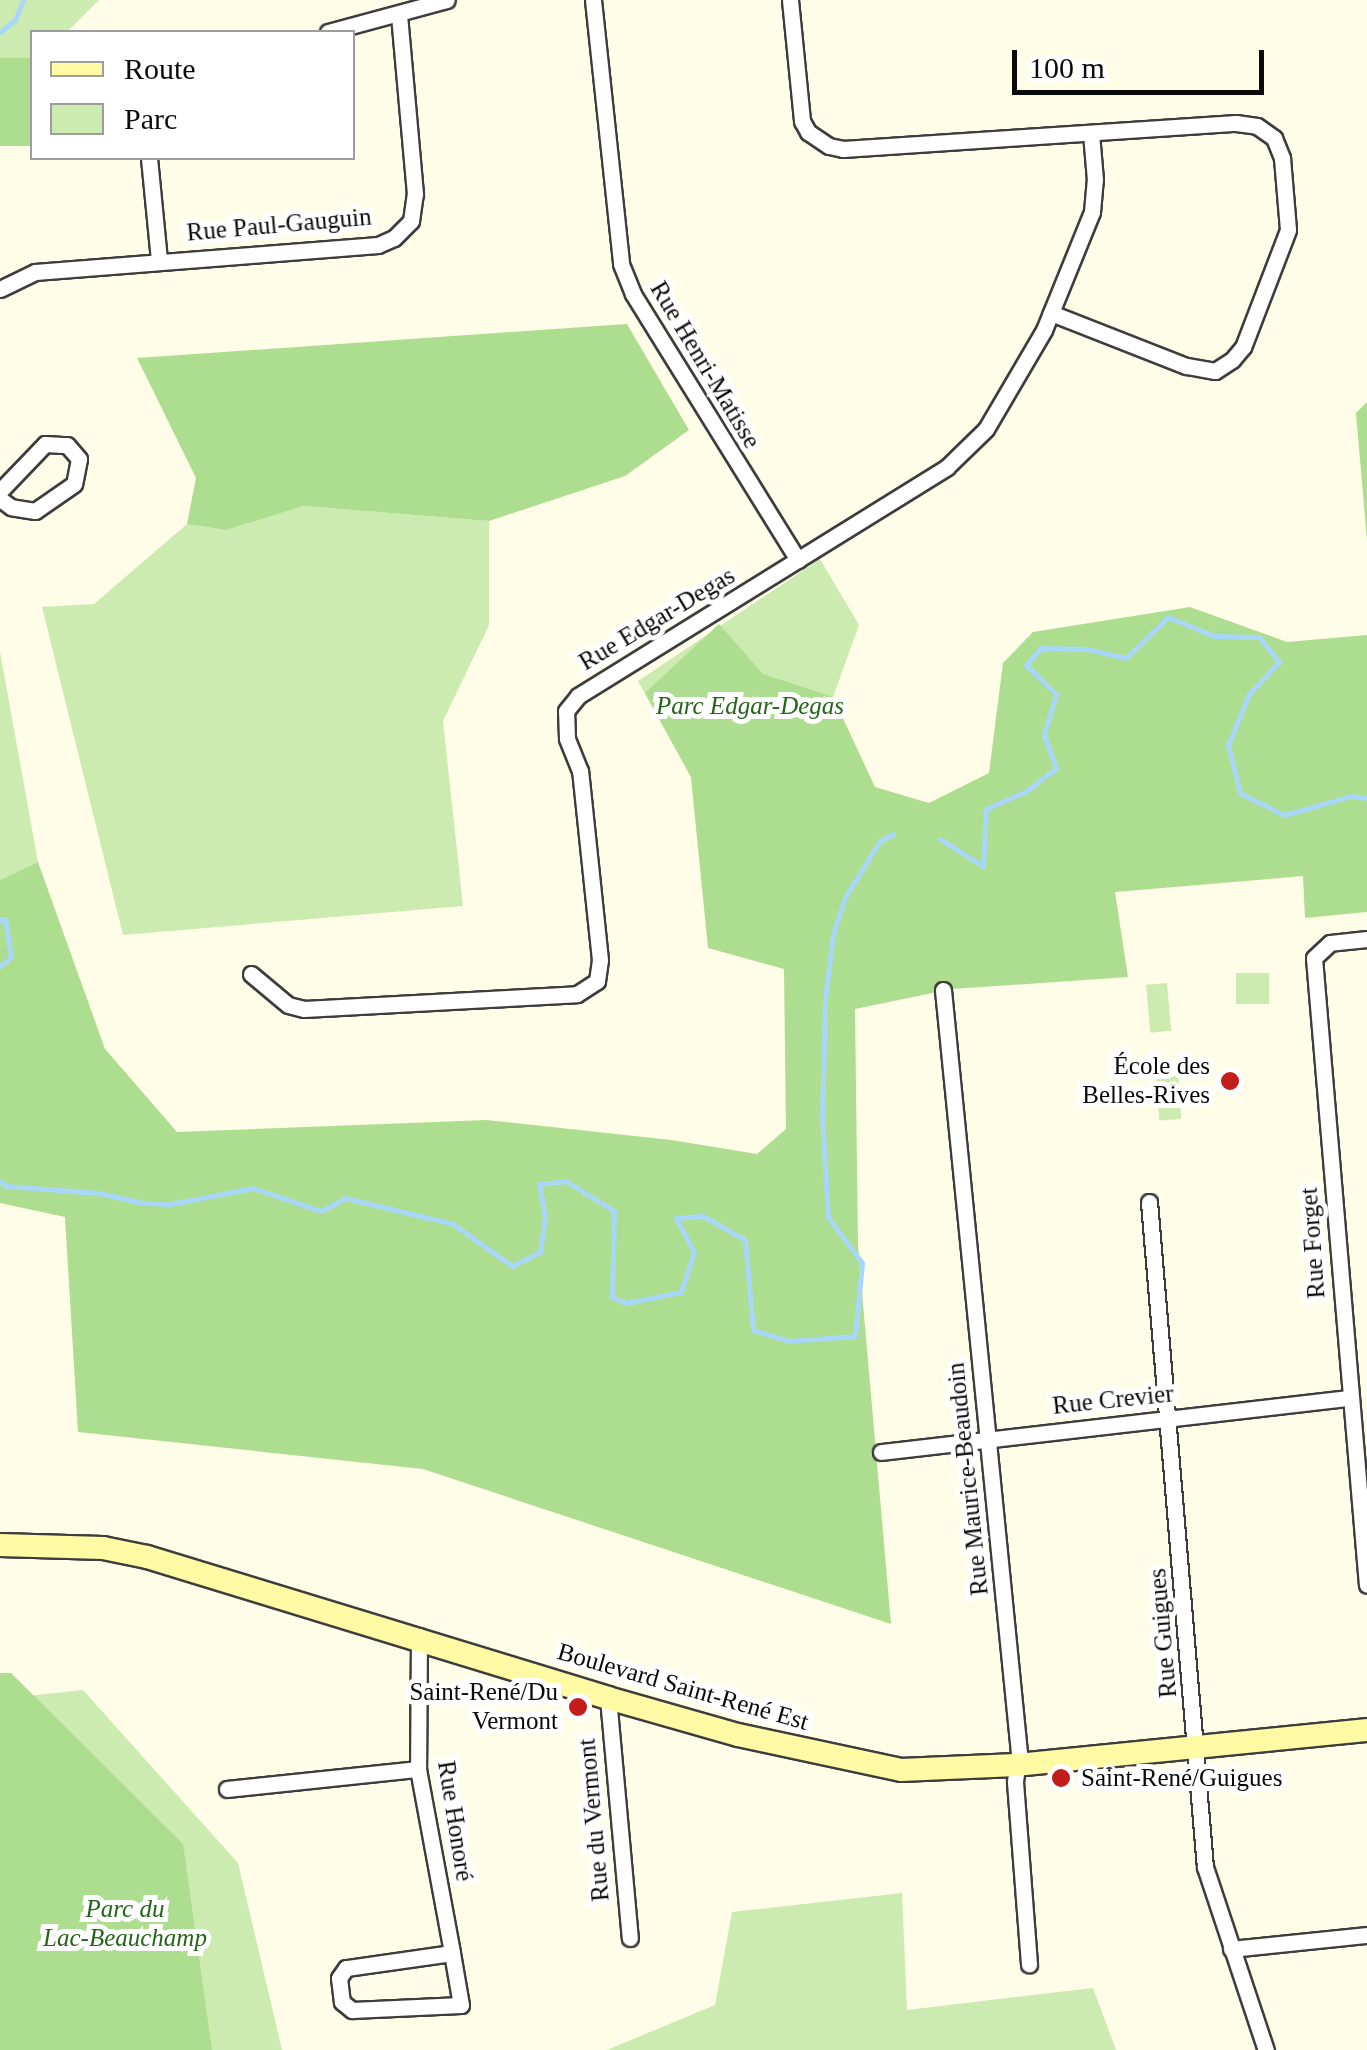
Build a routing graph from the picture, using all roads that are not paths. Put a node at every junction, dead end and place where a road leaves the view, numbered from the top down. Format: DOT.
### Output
graph roads {
  1 [pos="448,0"];
  2 [pos="594,0"];
  3 [pos="790,0"];
  4 [pos="398,15"];
  5 [pos="336,30"];
  6 [pos="1090,133"];
  7 [pos="150,160"];
  8 [pos="159,260"];
  9 [pos="0,289"];
  10 [pos="1051,313"];
  11 [pos="0,490"];
  12 [pos="0,499"];
  13 [pos="798,560"];
  14 [pos="1367,940"];
  15 [pos="251,974"];
  16 [pos="942,990"];
  17 [pos="1148,1202"];
  18 [pos="1350,1398"];
  19 [pos="1169,1419"];
  20 [pos="991,1439"];
  21 [pos="881,1452"];
  22 [pos="0,1545"];
  23 [pos="1367,1585"];
  24 [pos="419,1636"];
  25 [pos="608,1698"];
  26 [pos="1367,1730"];
  27 [pos="1198,1748"];
  28 [pos="1016,1765"];
  29 [pos="418,1769"];
  30 [pos="228,1789"];
  31 [pos="1367,1935"];
  32 [pos="630,1938"];
  33 [pos="1231,1949"];
  34 [pos="452,1953"];
  35 [pos="1029,1964"];
  36 [pos="1266,2050"];
  1 -- 4 [label="street"];
  2 -- 13 [label="street, Rue Henri-Matisse"];
  3 -- 6 [label="street"];
  4 -- 5 [label="street"];
  4 -- 8 [label="street, Rue Paul-Gauguin"];
  6 -- 10 [label="street, Rue Edgar-Degas"];
  6 -- 10 [label="street"];
  7 -- 8 [label="street"];
  8 -- 9 [label="street, Rue Paul-Gauguin"];
  10 -- 13 [label="street, Rue Edgar-Degas"];
  11 -- 12 [label="street"];
  13 -- 15 [label="street, Rue Edgar-Degas"];
  14 -- 18 [label="street, Rue Forget"];
  16 -- 20 [label="street, Rue Maurice-Beaudoin"];
  17 -- 19 [label="street, Rue Guigues"];
  18 -- 19 [label="street, Rue Crevier"];
  18 -- 23 [label="street, Rue Forget"];
  19 -- 20 [label="street, Rue Crevier"];
  19 -- 27 [label="street, Rue Guigues"];
  20 -- 21 [label="street, Rue Crevier"];
  20 -- 28 [label="street, Rue Maurice-Beaudoin"];
  22 -- 24 [label="street, Boulevard Saint-René Est"];
  24 -- 25 [label="street, Boulevard Saint-René Est"];
  24 -- 29 [label="street, Rue Honoré"];
  25 -- 28 [label="street, Boulevard Saint-René Est"];
  25 -- 32 [label="street, Rue du Vermont"];
  26 -- 27 [label="street, Boulevard Saint-René Est"];
  27 -- 28 [label="street, Boulevard Saint-René Est"];
  27 -- 33 [label="street, Rue Guigues"];
  28 -- 35 [label="street, Rue Maurice-Beaudoin"];
  29 -- 30 [label="street"];
  29 -- 34 [label="street, Rue Honoré"];
  31 -- 33 [label="street"];
  33 -- 36 [label="street, Rue Guigues"];
  34 -- 34 [label="street, Rue Honoré"];
}
